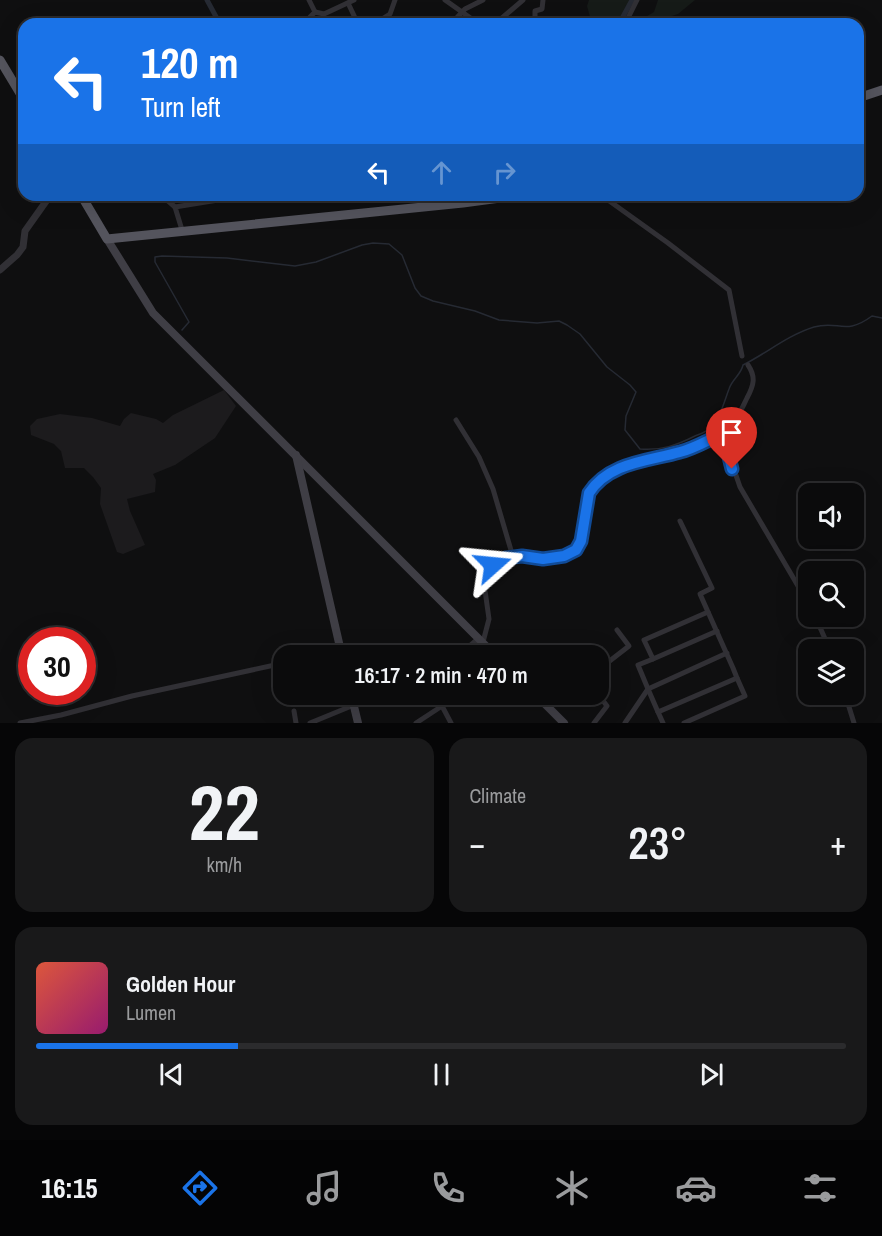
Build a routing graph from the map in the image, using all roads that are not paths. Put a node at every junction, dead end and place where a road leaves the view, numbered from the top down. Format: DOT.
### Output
graph roads {
  1 [pos="309,0"];
  2 [pos="395,0"];
  3 [pos="445,0"];
  4 [pos="483,0"];
  5 [pos="523,0"];
  6 [pos="543,0"];
  7 [pos="637,0"];
  8 [pos="351,2"];
  9 [pos="462,10"];
  10 [pos="315,12"];
  11 [pos="310,18"];
  12 [pos="355,18"];
  13 [pos="384,18"];
  14 [pos="456,18"];
  15 [pos="472,18"];
  16 [pos="502,18"];
  17 [pos="535,18"];
  18 [pos="627,18"];
  19 [pos="0,60"];
  20 [pos="18,90"];
  21 [pos="882,90"];
  22 [pos="864,96"];
  23 [pos="46,201"];
  24 [pos="85,201"];
  25 [pos="168,201"];
  26 [pos="212,201"];
  27 [pos="478,201"];
  28 [pos="609,201"];
  29 [pos="175,207"];
  30 [pos="182,230"];
  31 [pos="107,239"];
  32 [pos="0,270"];
  33 [pos="742,356"];
  34 [pos="748,364"];
  35 [pos="456,420"];
  36 [pos="727,432"];
  37 [pos="296,455"];
  38 [pos="680,522"];
  39 [pos="513,557"];
  40 [pos="798,586"];
  41 [pos="708,612"];
  42 [pos="617,630"];
  43 [pos="717,631"];
  44 [pos="481,640"];
  45 [pos="340,645"];
  46 [pos="474,645"];
  47 [pos="486,645"];
  48 [pos="727,653"];
  49 [pos="653,659"];
  50 [pos="609,661"];
  51 [pos="273,665"];
  52 [pos="737,678"];
  53 [pos="648,689"];
  54 [pos="354,705"];
  55 [pos="546,705"];
  56 [pos="606,705"];
  57 [pos="848,705"];
  58 [pos="442,706"];
  59 [pos="294,711"];
  60 [pos="658,712"];
  61 [pos="20,723"];
  62 [pos="296,723"];
  63 [pos="310,723"];
  64 [pos="358,723"];
  65 [pos="416,723"];
  66 [pos="451,723"];
  67 [pos="564,723"];
  68 [pos="594,723"];
  69 [pos="625,723"];
  70 [pos="663,723"];
  71 [pos="684,723"];
  72 [pos="854,723"];
  1 -- 10 [label="street"];
  2 -- 13 [label="street"];
  3 -- 9 [label="street"];
  4 -- 9 [label="street"];
  5 -- 16 [label="street"];
  6 -- 17 [label="street"];
  7 -- 18 [label="street"];
  8 -- 10 [label="street"];
  8 -- 12 [label="street"];
  9 -- 14 [label="street"];
  9 -- 15 [label="street"];
  10 -- 11 [label="street"];
  19 -- 20 [label="highway"];
  21 -- 22 [label="highway"];
  23 -- 32 [label="street"];
  24 -- 31 [label="highway"];
  25 -- 29 [label="street"];
  26 -- 29 [label="street"];
  27 -- 30 [label="highway"];
  28 -- 33 [label="street"];
  29 -- 30 [label="street"];
  30 -- 31 [label="highway"];
  31 -- 37 [label="main road"];
  34 -- 36 [label="street"];
  35 -- 39 [label="street"];
  36 -- 39 [label="street"];
  36 -- 40 [label="street"];
  37 -- 44 [label="main road"];
  37 -- 45 [label="main road"];
  38 -- 41 [label="street"];
  39 -- 44 [label="street"];
  41 -- 43 [label="street"];
  41 -- 49 [label="street"];
  42 -- 50 [label="street"];
  43 -- 48 [label="street"];
  43 -- 49 [label="street"];
  44 -- 46 [label="street"];
  44 -- 47 [label="main road"];
  48 -- 52 [label="street"];
  48 -- 53 [label="street"];
  49 -- 53 [label="street"];
  51 -- 61 [label="street"];
  52 -- 60 [label="street"];
  52 -- 71 [label="street"];
  53 -- 60 [label="street"];
  53 -- 69 [label="street"];
  54 -- 63 [label="street"];
  54 -- 64 [label="main road"];
  55 -- 67 [label="main road"];
  56 -- 68 [label="street"];
  57 -- 72 [label="street"];
  58 -- 65 [label="street"];
  58 -- 66 [label="street"];
  59 -- 62 [label="street"];
  60 -- 70 [label="street"];
}
